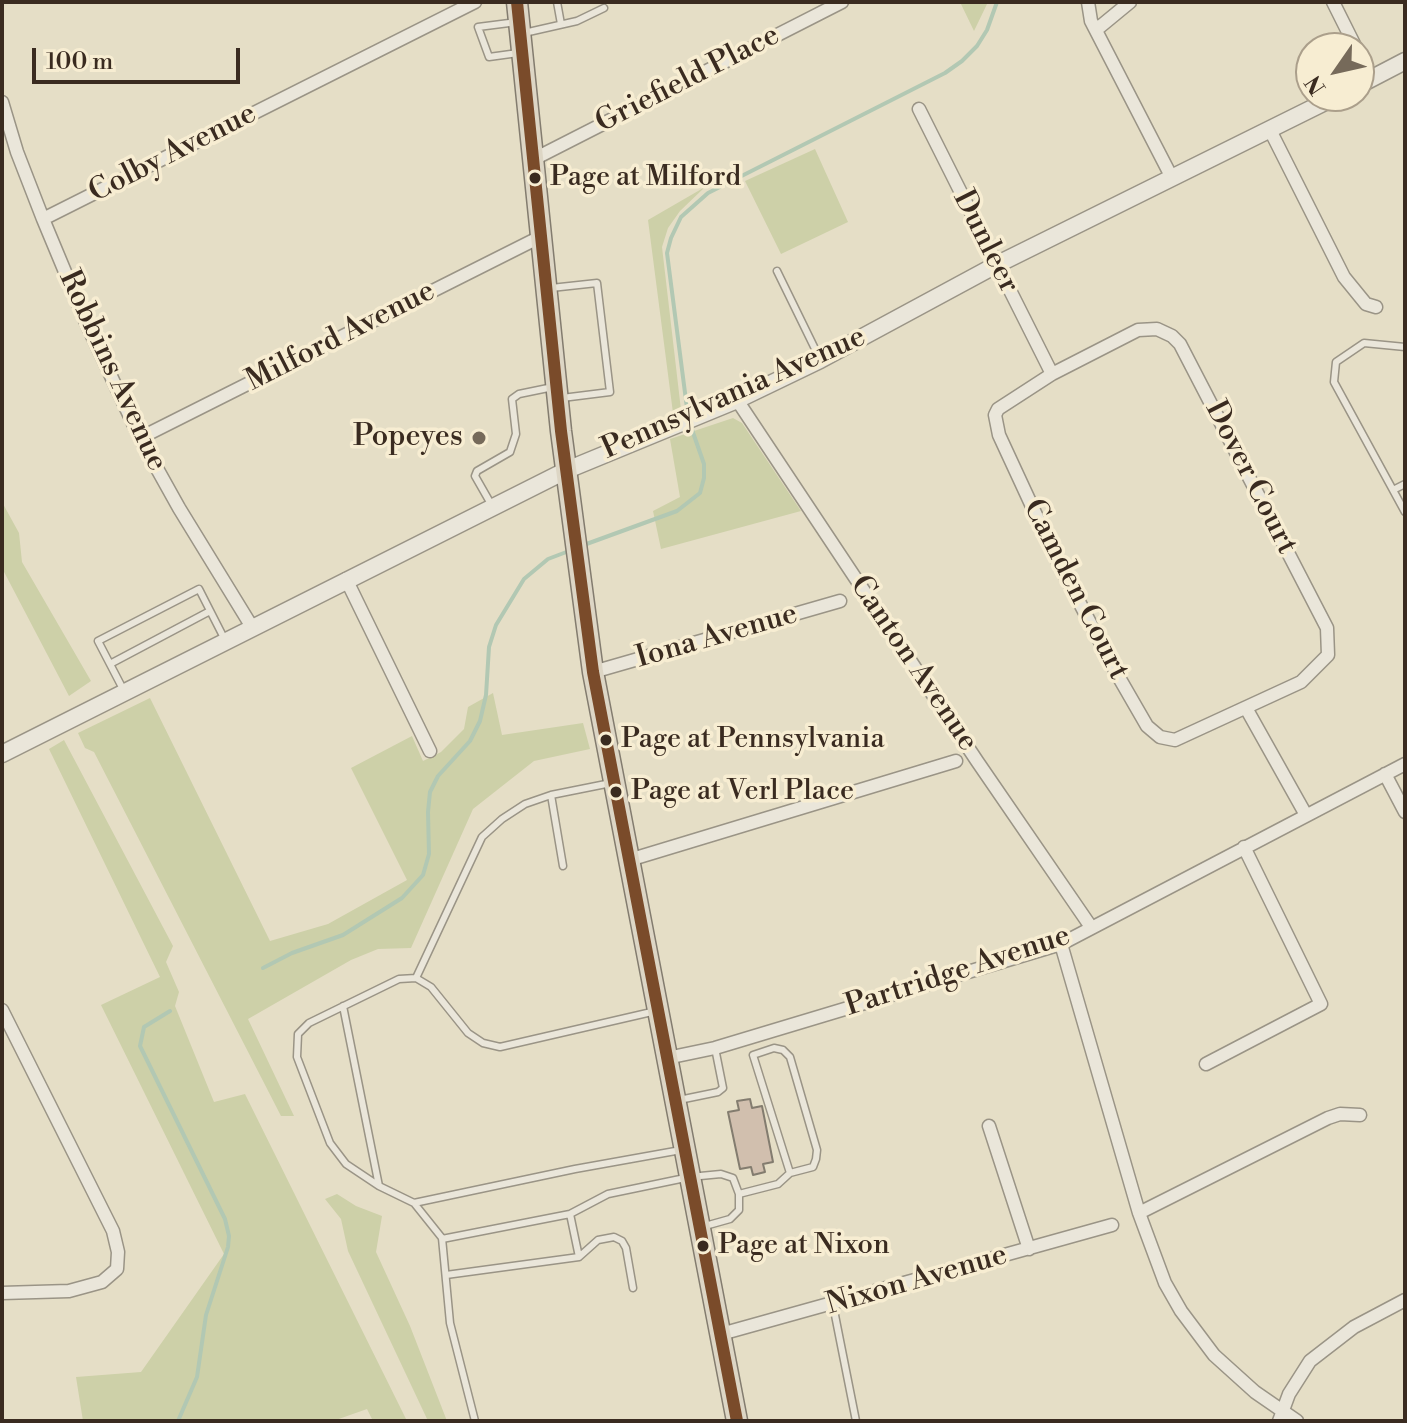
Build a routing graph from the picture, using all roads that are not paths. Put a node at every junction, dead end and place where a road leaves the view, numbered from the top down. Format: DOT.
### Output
graph roads {
  1 [pos="475,2"];
  2 [pos="557,2"];
  3 [pos="842,2"];
  4 [pos="1088,2"];
  5 [pos="1130,2"];
  6 [pos="1333,2"];
  7 [pos="604,8"];
  8 [pos="561,24"];
  9 [pos="519,28"];
  10 [pos="1096,30"];
  11 [pos="1348,32"];
  12 [pos="1405,61"];
  13 [pos="1375,77"];
  14 [pos="2,102"];
  15 [pos="919,109"];
  16 [pos="1305,112"];
  17 [pos="1270,130"];
  18 [pos="534,159"];
  19 [pos="1171,176"];
  20 [pos="43,219"];
  21 [pos="542,236"];
  22 [pos="996,265"];
  23 [pos="777,271"];
  24 [pos="547,288"];
  25 [pos="1376,307"];
  26 [pos="1405,347"];
  27 [pos="820,360"];
  28 [pos="1052,374"];
  29 [pos="557,392"];
  30 [pos="737,400"];
  31 [pos="140,438"];
  32 [pos="567,470"];
  33 [pos="1405,484"];
  34 [pos="1393,490"];
  35 [pos="493,507"];
  36 [pos="1405,512"];
  37 [pos="346,579"];
  38 [pos="840,601"];
  39 [pos="210,611"];
  40 [pos="252,627"];
  41 [pos="225,640"];
  42 [pos="110,664"];
  43 [pos="593,672"];
  44 [pos="124,692"];
  45 [pos="1246,708"];
  46 [pos="430,751"];
  47 [pos="2,754"];
  48 [pos="956,761"];
  49 [pos="1405,764"];
  50 [pos="1385,774"];
  51 [pos="614,782"];
  52 [pos="551,795"];
  53 [pos="1405,812"];
  54 [pos="1306,815"];
  55 [pos="1244,847"];
  56 [pos="629,860"];
  57 [pos="563,866"];
  58 [pos="1091,927"];
  59 [pos="1061,944"];
  60 [pos="416,978"];
  61 [pos="343,1006"];
  62 [pos="2,1010"];
  63 [pos="658,1010"];
  64 [pos="747,1038"];
  65 [pos="715,1048"];
  66 [pos="753,1055"];
  67 [pos="667,1058"];
  68 [pos="1206,1064"];
  69 [pos="675,1101"];
  70 [pos="1360,1115"];
  71 [pos="989,1126"];
  72 [pos="685,1150"];
  73 [pos="790,1173"];
  74 [pos="690,1177"];
  75 [pos="379,1186"];
  76 [pos="739,1194"];
  77 [pos="414,1203"];
  78 [pos="1139,1213"];
  79 [pos="570,1214"];
  80 [pos="1112,1225"];
  81 [pos="700,1228"];
  82 [pos="442,1239"];
  83 [pos="1029,1249"];
  84 [pos="579,1257"];
  85 [pos="446,1275"];
  86 [pos="633,1288"];
  87 [pos="2,1293"];
  88 [pos="833,1305"];
  89 [pos="1403,1306"];
  90 [pos="721,1334"];
  91 [pos="1281,1416"];
  92 [pos="475,1421"];
  93 [pos="737,1421"];
  94 [pos="856,1421"];
  95 [pos="1297,1421"];
  1 -- 20 [label="street, Colby Avenue"];
  2 -- 8 [label="lane"];
  3 -- 18 [label="street, Griefield Place"];
  4 -- 10 [label="street"];
  5 -- 10 [label="street"];
  6 -- 11 [label="street"];
  7 -- 8 [label="lane"];
  8 -- 9 [label="lane"];
  9 -- 9 [label="lane"];
  9 -- 18 [label="main road"];
  10 -- 19 [label="street"];
  12 -- 13 [label="street"];
  14 -- 20 [label="street, Robbins Avenue"];
  15 -- 22 [label="street, Dunleer"];
  16 -- 17 [label="street, Pennsylvania Avenue"];
  17 -- 19 [label="street, Pennsylvania Avenue"];
  17 -- 25 [label="street"];
  18 -- 21 [label="main road"];
  19 -- 22 [label="street, Pennsylvania Avenue"];
  20 -- 31 [label="street, Robbins Avenue"];
  21 -- 24 [label="main road"];
  21 -- 31 [label="street, Milford Avenue"];
  22 -- 27 [label="street, Pennsylvania Avenue"];
  22 -- 28 [label="street, Dunleer"];
  23 -- 27 [label="lane"];
  24 -- 29 [label="main road"];
  24 -- 29 [label="lane"];
  26 -- 34 [label="lane"];
  27 -- 30 [label="street, Pennsylvania Avenue"];
  28 -- 45 [label="street, Camden Court"];
  28 -- 45 [label="street, Dover Court"];
  29 -- 32 [label="main road"];
  29 -- 35 [label="lane"];
  30 -- 32 [label="street, Pennsylvania Avenue"];
  30 -- 58 [label="street, Canton Avenue"];
  31 -- 40 [label="street, Robbins Avenue"];
  32 -- 35 [label="street, Pennsylvania Avenue"];
  32 -- 43 [label="main road"];
  33 -- 34 [label="lane"];
  34 -- 36 [label="lane"];
  35 -- 37 [label="street, Pennsylvania Avenue"];
  37 -- 40 [label="street, Pennsylvania Avenue"];
  37 -- 46 [label="street"];
  38 -- 43 [label="street, Iona Avenue"];
  39 -- 41 [label="lane"];
  39 -- 42 [label="lane"];
  39 -- 42 [label="lane"];
  40 -- 41 [label="street, Pennsylvania Avenue"];
  41 -- 44 [label="street, Pennsylvania Avenue"];
  42 -- 44 [label="lane"];
  43 -- 51 [label="main road"];
  44 -- 47 [label="street, Pennsylvania Avenue"];
  45 -- 54 [label="street"];
  48 -- 56 [label="street"];
  49 -- 50 [label="street, Partridge Avenue"];
  50 -- 53 [label="street"];
  50 -- 54 [label="street, Partridge Avenue"];
  51 -- 52 [label="lane"];
  51 -- 56 [label="main road"];
  52 -- 57 [label="lane"];
  52 -- 60 [label="lane"];
  54 -- 55 [label="street, Partridge Avenue"];
  55 -- 58 [label="street, Partridge Avenue"];
  55 -- 68 [label="street"];
  56 -- 63 [label="main road"];
  58 -- 59 [label="street, Partridge Avenue"];
  59 -- 64 [label="street, Partridge Avenue"];
  59 -- 78 [label="street"];
  60 -- 61 [label="lane"];
  60 -- 63 [label="lane"];
  61 -- 75 [label="lane"];
  61 -- 75 [label="lane"];
  62 -- 87 [label="street"];
  63 -- 67 [label="main road"];
  64 -- 65 [label="street, Partridge Avenue"];
  64 -- 66 [label="lane"];
  65 -- 67 [label="street, Partridge Avenue"];
  65 -- 69 [label="lane"];
  66 -- 73 [label="lane"];
  66 -- 73 [label="lane"];
  67 -- 69 [label="main road"];
  69 -- 72 [label="main road"];
  70 -- 78 [label="street"];
  71 -- 83 [label="street"];
  72 -- 74 [label="main road"];
  72 -- 77 [label="lane"];
  73 -- 76 [label="lane"];
  74 -- 76 [label="lane"];
  74 -- 79 [label="lane"];
  74 -- 81 [label="main road"];
  75 -- 77 [label="lane"];
  76 -- 81 [label="lane"];
  77 -- 82 [label="lane"];
  78 -- 91 [label="street"];
  79 -- 82 [label="lane"];
  79 -- 84 [label="lane"];
  80 -- 83 [label="street, Nixon Avenue"];
  81 -- 90 [label="main road"];
  82 -- 85 [label="lane"];
  83 -- 88 [label="street, Nixon Avenue"];
  84 -- 85 [label="lane"];
  84 -- 86 [label="lane"];
  85 -- 92 [label="lane"];
  88 -- 90 [label="street, Nixon Avenue"];
  88 -- 94 [label="lane"];
  89 -- 91 [label="street"];
  90 -- 93 [label="main road"];
  91 -- 95 [label="street"];
}
